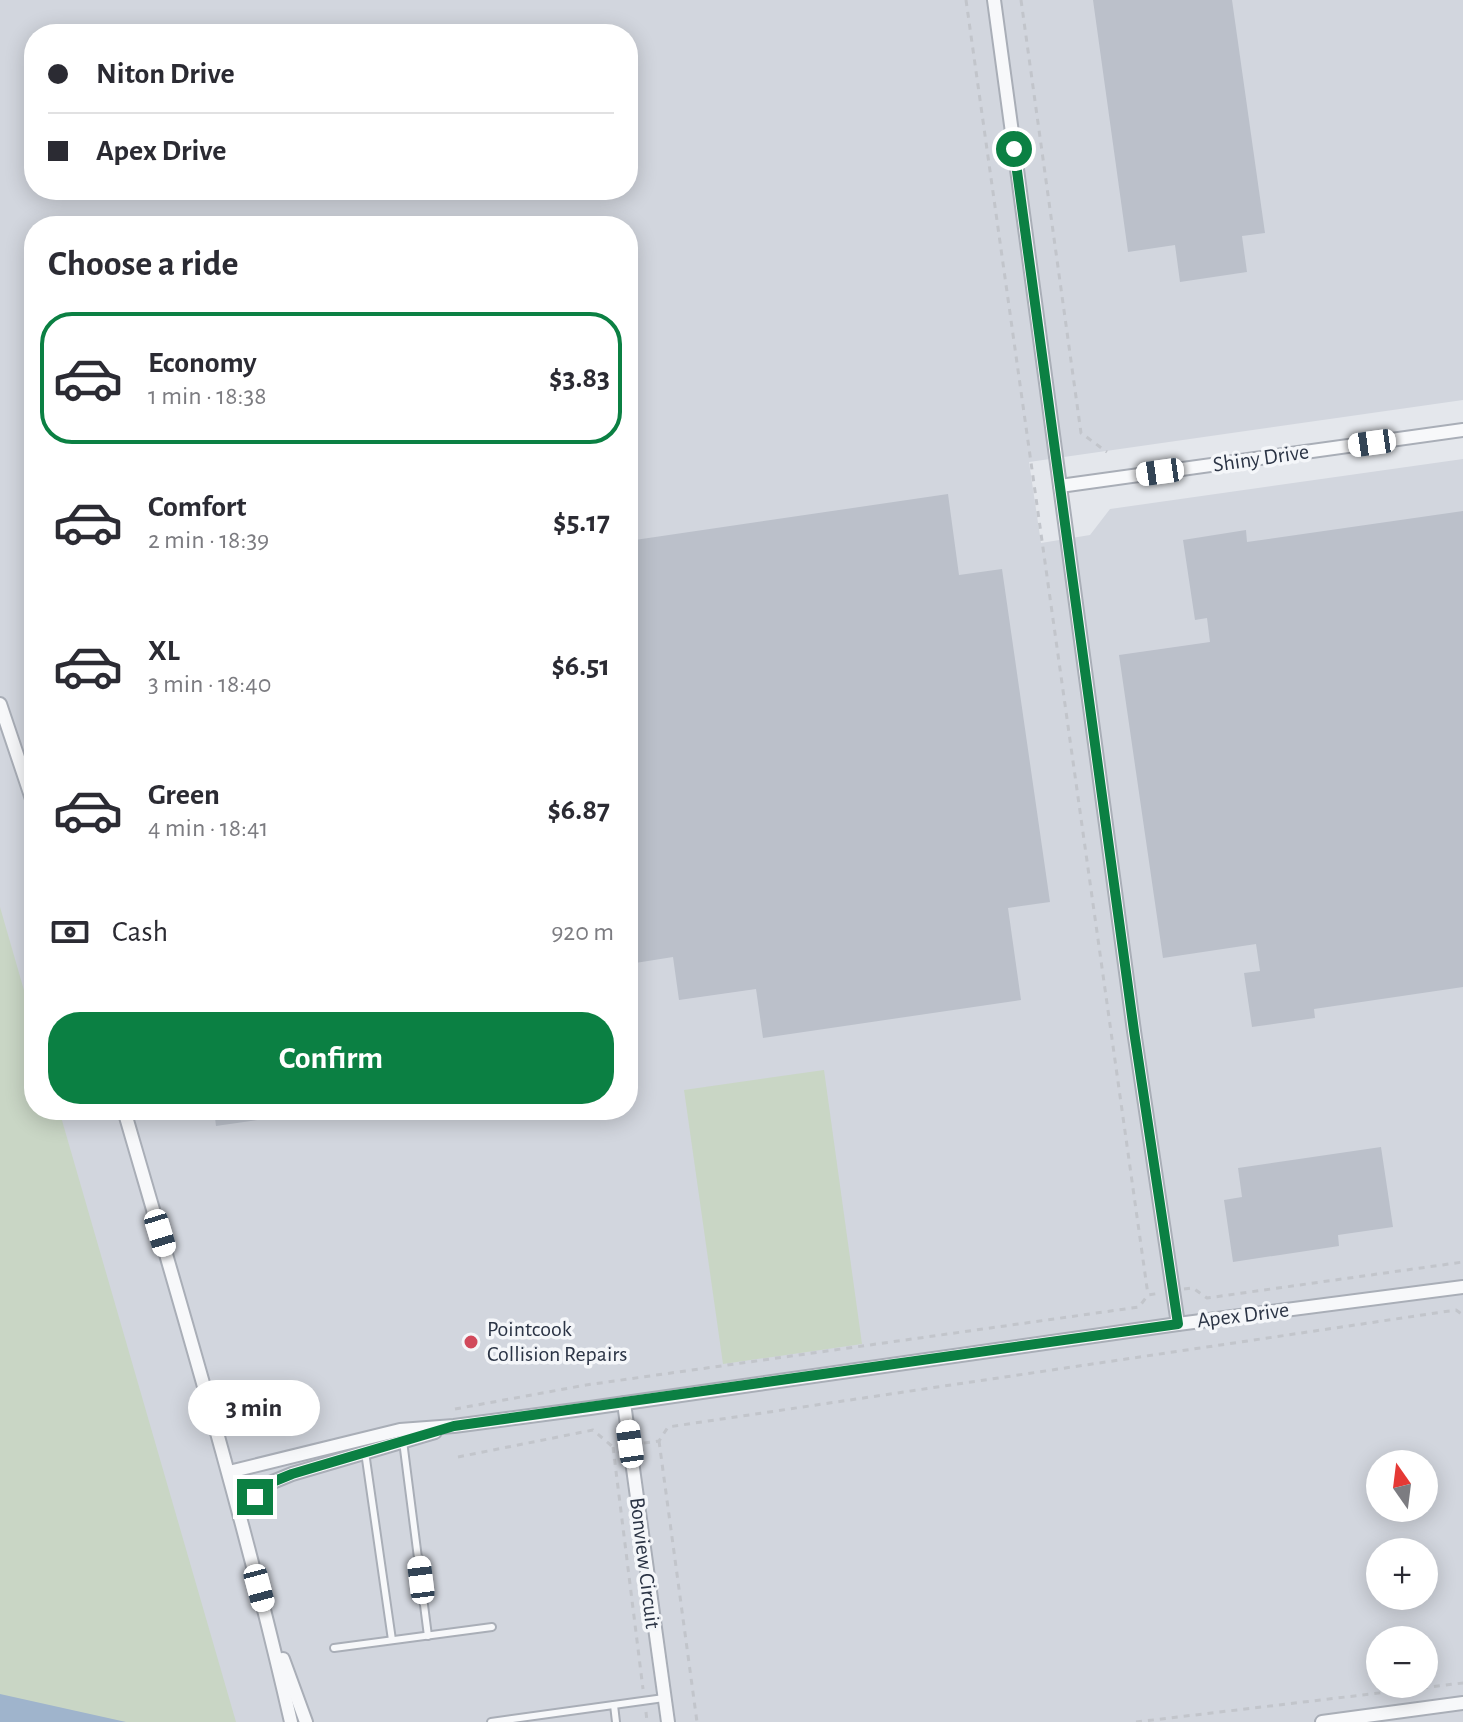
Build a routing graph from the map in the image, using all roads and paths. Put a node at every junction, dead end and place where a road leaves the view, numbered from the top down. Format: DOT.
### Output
graph roads {
  1 [pos="966,0"];
  2 [pos="994,0"];
  3 [pos="1021,0"];
  4 [pos="1463,430"];
  5 [pos="1107,452"];
  6 [pos="1060,486"];
  7 [pos="0,704"];
  8 [pos="24,775"];
  9 [pos="127,1120"];
  10 [pos="1463,1262"];
  11 [pos="1463,1287"];
  12 [pos="1173,1291"];
  13 [pos="1148,1295"];
  14 [pos="1463,1315"];
  15 [pos="1178,1324"];
  16 [pos="624,1403"];
  17 [pos="455,1409"];
  18 [pos="454,1426"];
  19 [pos="403,1441"];
  20 [pos="659,1441"];
  21 [pos="630,1444"];
  22 [pos="613,1447"];
  23 [pos="365,1452"];
  24 [pos="458,1457"];
  25 [pos="229,1472"];
  26 [pos="240,1517"];
  27 [pos="266,1611"];
  28 [pos="492,1627"];
  29 [pos="428,1636"];
  30 [pos="392,1640"];
  31 [pos="334,1648"];
  32 [pos="1463,1683"];
  33 [pos="664,1698"];
  34 [pos="645,1701"];
  35 [pos="1463,1703"];
  36 [pos="614,1705"];
  37 [pos="291,1722"];
  38 [pos="306,1722"];
  39 [pos="491,1722"];
  40 [pos="616,1722"];
  41 [pos="647,1722"];
  42 [pos="668,1722"];
  43 [pos="697,1722"];
  44 [pos="1138,1722"];
  45 [pos="1322,1722"];
  1 -- 13 [label="path"];
  2 -- 6 [label="street"];
  3 -- 5 [label="path"];
  4 -- 6 [label="street, Shiny Drive"];
  6 -- 12 [label="street"];
  7 -- 8 [label="street"];
  9 -- 25 [label="street"];
  10 -- 12 [label="path"];
  11 -- 15 [label="street, Apex Drive"];
  12 -- 13 [label="path"];
  12 -- 15 [label="street"];
  13 -- 17 [label="path"];
  14 -- 20 [label="path"];
  15 -- 16 [label="street, Apex Drive"];
  16 -- 18 [label="street, Apex Drive"];
  16 -- 21 [label="street, Bonview Circuit"];
  18 -- 19 [label="street, Apex Drive"];
  18 -- 25 [label="street, Apex Drive"];
  19 -- 23 [label="street, Apex Drive"];
  19 -- 29 [label="lane"];
  20 -- 21 [label="path"];
  20 -- 43 [label="path"];
  21 -- 22 [label="path"];
  21 -- 33 [label="street, Bonview Circuit"];
  22 -- 24 [label="path"];
  22 -- 34 [label="path"];
  23 -- 26 [label="street, Apex Drive"];
  23 -- 30 [label="lane"];
  25 -- 26 [label="street"];
  26 -- 27 [label="street"];
  27 -- 37 [label="street"];
  27 -- 38 [label="street"];
  28 -- 29 [label="lane"];
  29 -- 30 [label="lane"];
  30 -- 31 [label="lane"];
  32 -- 44 [label="path"];
  33 -- 34 [label="lane"];
  33 -- 42 [label="street, Bonview Circuit"];
  34 -- 36 [label="lane"];
  34 -- 41 [label="path"];
  35 -- 45 [label="street"];
  36 -- 39 [label="lane"];
  36 -- 40 [label="lane"];
}
